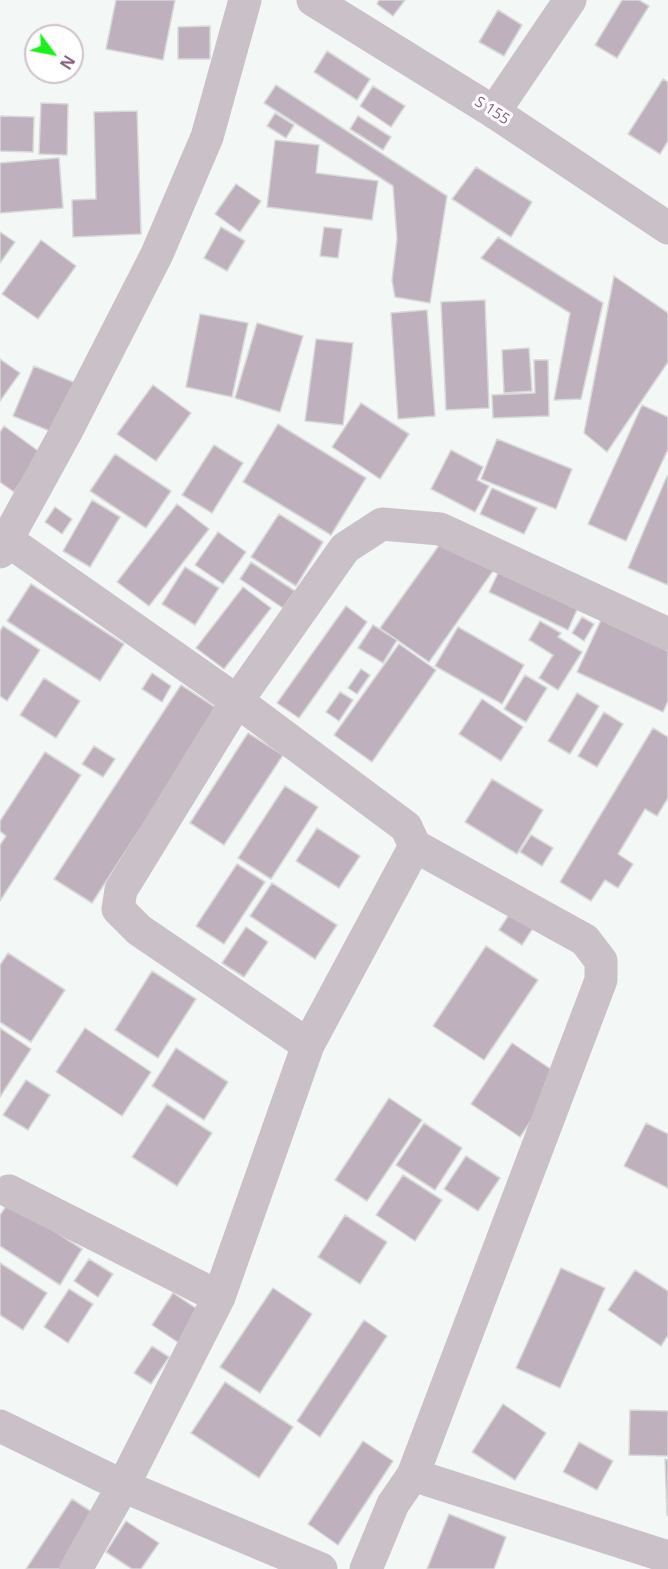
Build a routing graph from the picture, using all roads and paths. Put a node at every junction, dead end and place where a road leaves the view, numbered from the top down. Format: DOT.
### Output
graph roads {
  1 [pos="245,0"];
  2 [pos="313,0"];
  3 [pos="570,0"];
  4 [pos="494,112"];
  5 [pos="668,228"];
  6 [pos="3,542"];
  7 [pos="668,634"];
  8 [pos="237,701"];
  9 [pos="415,846"];
  10 [pos="308,1046"];
  11 [pos="9,1191"];
  12 [pos="219,1297"];
  13 [pos="0,1425"];
  14 [pos="413,1475"];
  15 [pos="123,1486"];
  16 [pos="668,1557"];
  17 [pos="76,1569"];
  18 [pos="321,1569"];
  19 [pos="366,1569"];
  1 -- 6 [label="street"];
  2 -- 4 [label="street, S 155"];
  3 -- 4 [label="street"];
  4 -- 5 [label="street, S 155"];
  6 -- 8 [label="street"];
  7 -- 8 [label="street"];
  8 -- 9 [label="street"];
  8 -- 10 [label="street"];
  9 -- 10 [label="street"];
  9 -- 14 [label="street"];
  10 -- 12 [label="street"];
  11 -- 12 [label="street"];
  12 -- 15 [label="street"];
  13 -- 15 [label="street"];
  14 -- 16 [label="street"];
  14 -- 19 [label="street"];
  15 -- 17 [label="street"];
  15 -- 18 [label="street"];
}
